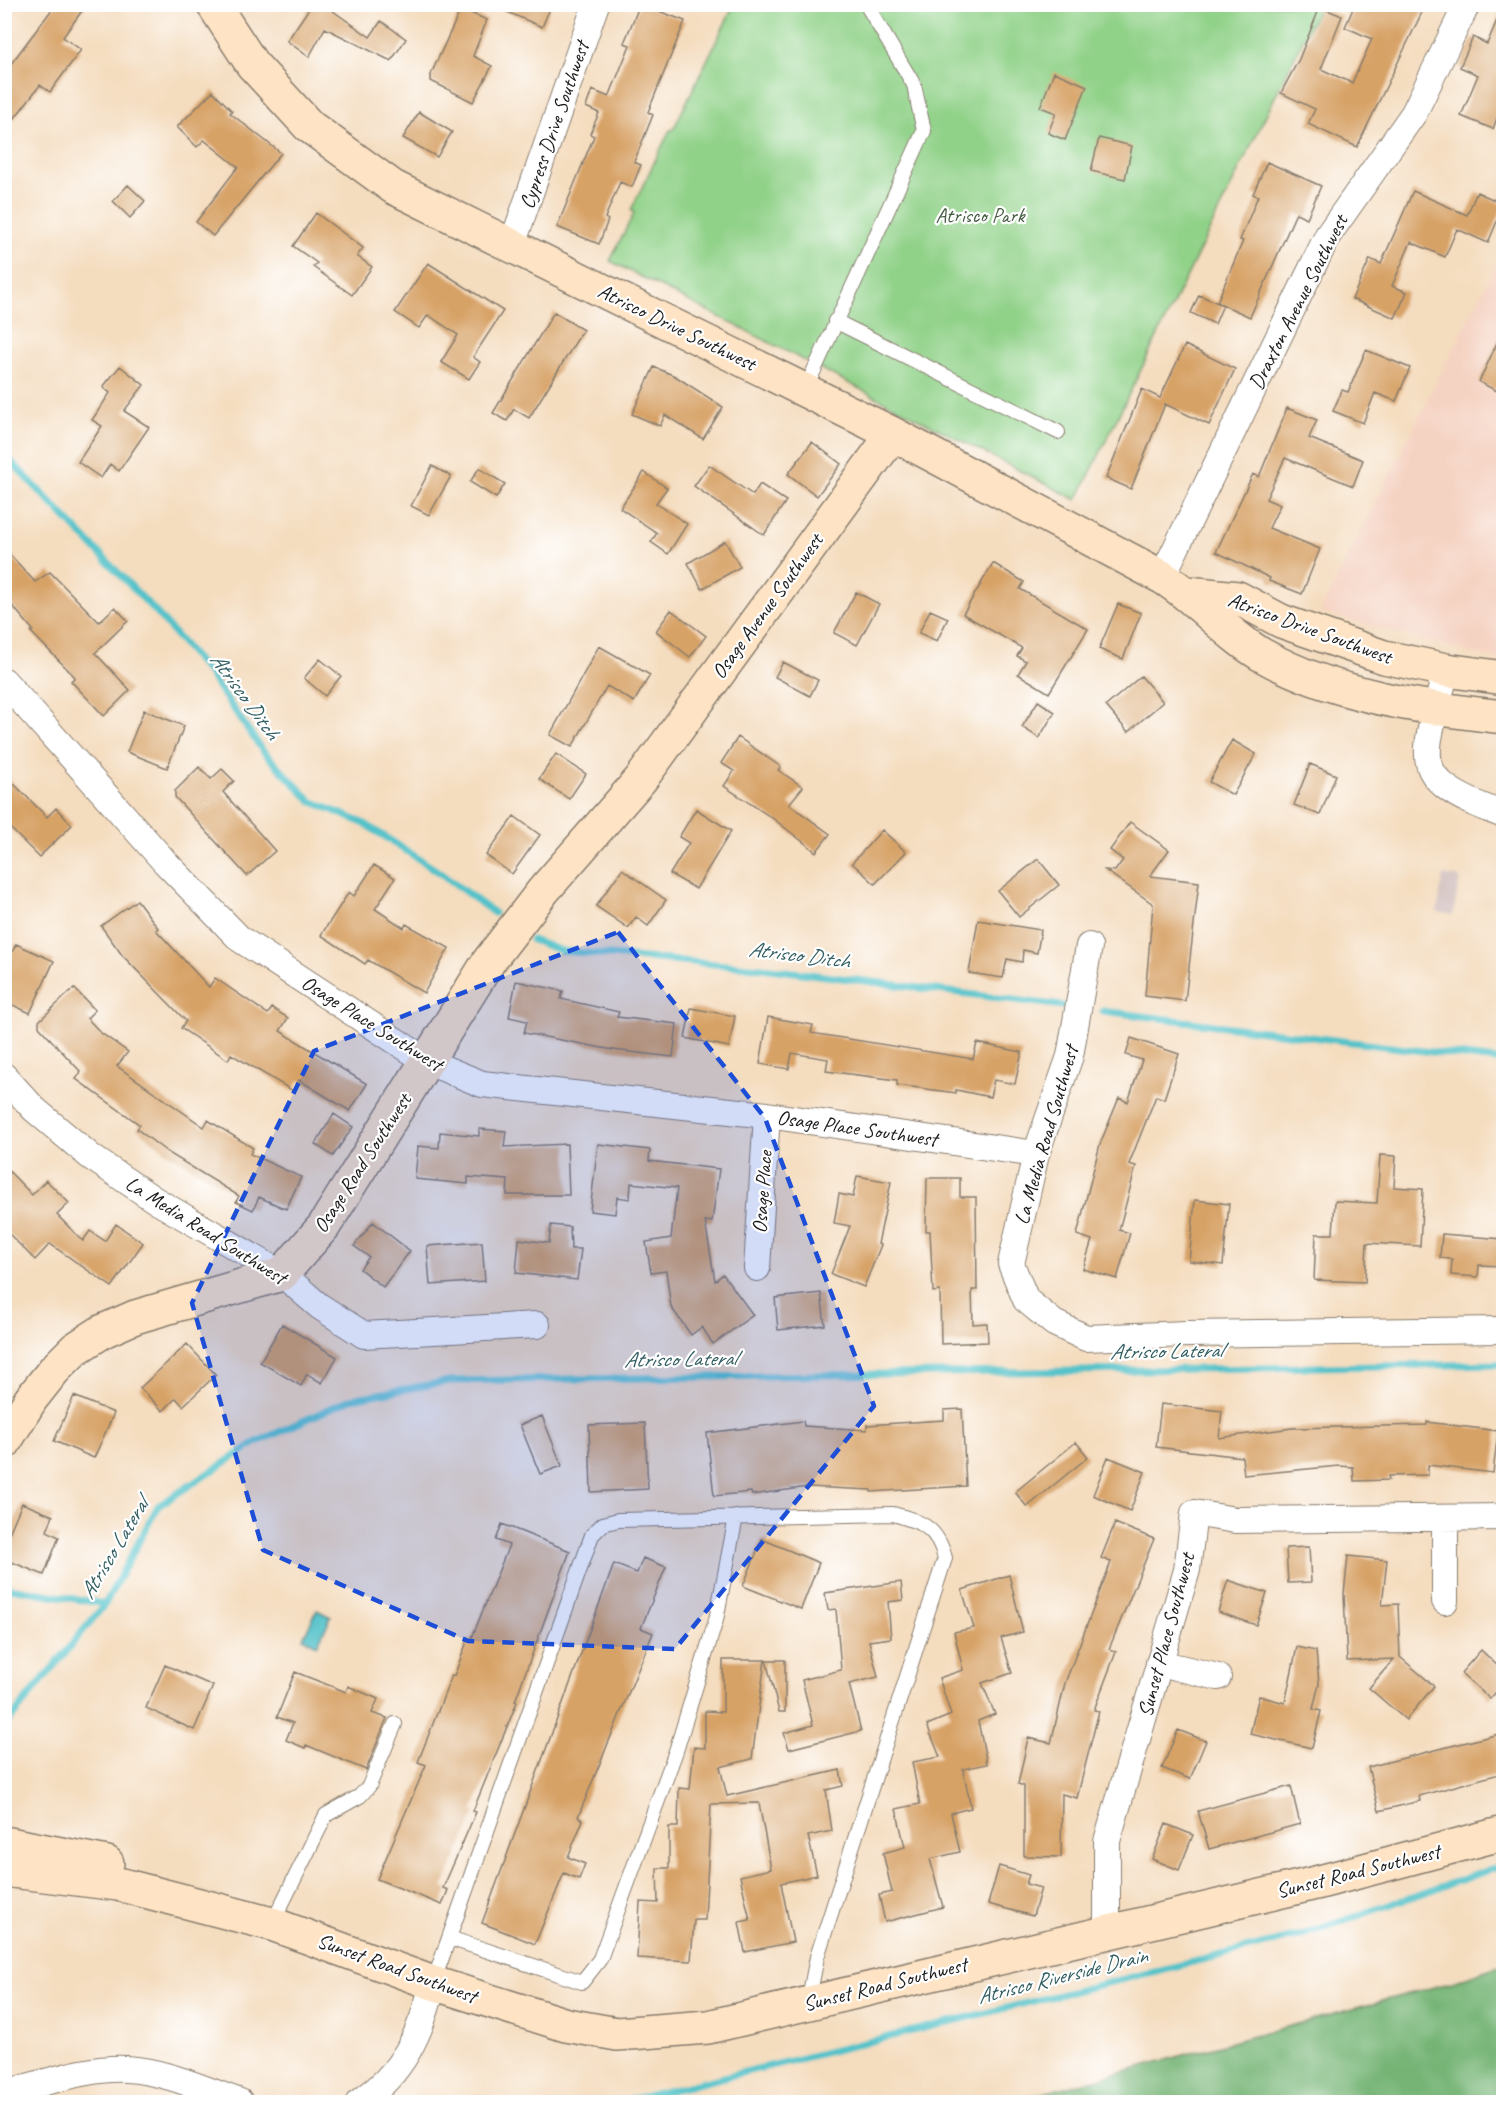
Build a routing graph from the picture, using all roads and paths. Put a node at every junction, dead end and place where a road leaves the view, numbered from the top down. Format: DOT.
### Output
graph roads {
  1 [pos="213,4"];
  2 [pos="596,4"];
  3 [pos="866,4"];
  4 [pos="1467,4"];
  5 [pos="512,245"];
  6 [pos="836,321"];
  7 [pos="805,390"];
  8 [pos="1058,432"];
  9 [pos="893,434"];
  10 [pos="1174,585"];
  11 [pos="1446,670"];
  12 [pos="1503,678"];
  13 [pos="4,681"];
  14 [pos="1436,710"];
  15 [pos="1503,717"];
  16 [pos="641,779"];
  17 [pos="1503,815"];
  18 [pos="1089,946"];
  19 [pos="428,1062"];
  20 [pos="4,1076"];
  21 [pos="767,1114"];
  22 [pos="1036,1154"];
  23 [pos="757,1269"];
  24 [pos="282,1274"];
  25 [pos="537,1325"];
  26 [pos="1503,1330"];
  27 [pos="4,1443"];
  28 [pos="736,1517"];
  29 [pos="1503,1517"];
  30 [pos="1445,1518"];
  31 [pos="1445,1601"];
  32 [pos="1160,1663"];
  33 [pos="1218,1677"];
  34 [pos="394,1724"];
  35 [pos="1503,1833"];
  36 [pos="4,1844"];
  37 [pos="4,1870"];
  38 [pos="272,1924"];
  39 [pos="1107,1931"];
  40 [pos="449,1938"];
  41 [pos="433,1983"];
  42 [pos="808,2003"];
  43 [pos="4,2093"];
  44 [pos="240,2103"];
  45 [pos="359,2103"];
  1 -- 5 [label="street, Atrisco Drive Southwest"];
  2 -- 5 [label="street, Cypress Drive Southwest"];
  3 -- 6 [label="lane"];
  4 -- 10 [label="street, Draxton Avenue Southwest"];
  5 -- 7 [label="street, Atrisco Drive Southwest"];
  6 -- 7 [label="lane"];
  6 -- 8 [label="lane"];
  7 -- 9 [label="street, Atrisco Drive Southwest"];
  9 -- 10 [label="street, Atrisco Drive Southwest"];
  9 -- 16 [label="street, Osage Avenue Southwest"];
  10 -- 11 [label="street, Atrisco Drive Southwest"];
  10 -- 14 [label="street, Atrisco Drive Southwest"];
  11 -- 12 [label="street, Atrisco Drive Southwest"];
  11 -- 14 [label="street"];
  13 -- 19 [label="street, Osage Place Southwest"];
  14 -- 15 [label="street, Atrisco Drive Southwest"];
  14 -- 17 [label="street"];
  16 -- 19 [label="street, Osage Road Southwest"];
  18 -- 22 [label="street, La Media Road Southwest"];
  19 -- 21 [label="street, Osage Place Southwest"];
  19 -- 24 [label="street, Osage Road Southwest"];
  20 -- 24 [label="street, La Media Road Southwest"];
  21 -- 22 [label="street, Osage Place Southwest"];
  21 -- 23 [label="street, Osage Place"];
  22 -- 26 [label="street, La Media Road Southwest"];
  24 -- 25 [label="street, La Media Road Southwest"];
  24 -- 27 [label="street"];
  28 -- 40 [label="lane"];
  28 -- 40 [label="lane"];
  28 -- 42 [label="lane"];
  29 -- 30 [label="street, Sunset Place Southwest"];
  30 -- 31 [label="street"];
  30 -- 32 [label="street, Sunset Place Southwest"];
  32 -- 33 [label="street"];
  32 -- 39 [label="street, Sunset Place Southwest"];
  34 -- 38 [label="lane"];
  35 -- 39 [label="street, Sunset Road Southwest"];
  36 -- 38 [label="street, Sunset Road Southwest"];
  37 -- 38 [label="street, Sunset Road Southwest"];
  38 -- 41 [label="street, Sunset Road Southwest"];
  39 -- 42 [label="street, Sunset Road Southwest"];
  40 -- 41 [label="lane"];
  41 -- 42 [label="street, Sunset Road Southwest"];
  41 -- 45 [label="street"];
  43 -- 44 [label="street"];
}
